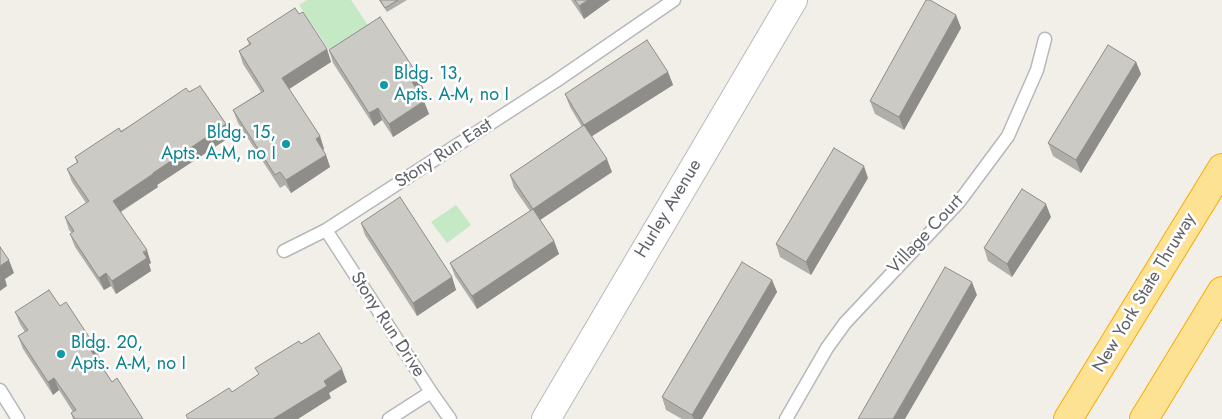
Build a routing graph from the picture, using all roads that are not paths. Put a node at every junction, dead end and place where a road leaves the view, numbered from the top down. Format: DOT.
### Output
graph roads {
  1 [pos="674,0"];
  2 [pos="793,0"];
  3 [pos="1046,39"];
  4 [pos="1222,168"];
  5 [pos="326,230"];
  6 [pos="284,251"];
  7 [pos="1222,291"];
  8 [pos="0,390"];
  9 [pos="431,392"];
  10 [pos="18,419"];
  11 [pos="389,419"];
  12 [pos="450,419"];
  13 [pos="546,419"];
  14 [pos="786,419"];
  15 [pos="1068,419"];
  16 [pos="1144,419"];
  1 -- 5 [label="lane, Stony Run East"];
  2 -- 13 [label="street, Hurley Avenue"];
  3 -- 14 [label="lane, Village Court"];
  4 -- 15 [label="highway, New York State Thruway"];
  5 -- 6 [label="lane, Stony Run East"];
  5 -- 9 [label="lane, Stony Run Drive"];
  7 -- 16 [label="highway"];
  8 -- 10 [label="lane"];
  9 -- 11 [label="lane"];
  9 -- 12 [label="lane, Stony Run Drive"];
}
